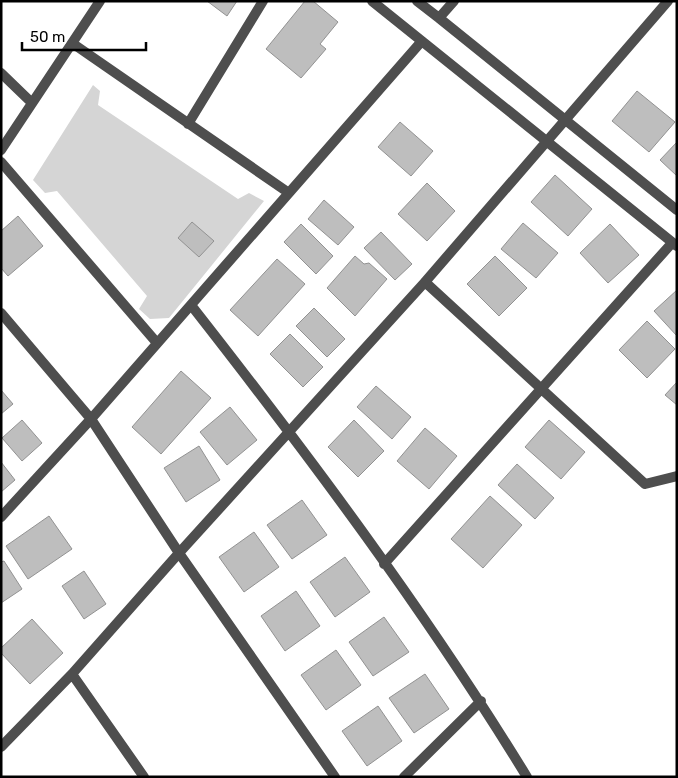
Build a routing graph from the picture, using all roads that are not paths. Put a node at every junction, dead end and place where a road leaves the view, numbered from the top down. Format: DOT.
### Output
graph roads {
  1 [pos="100,1"];
  2 [pos="263,1"];
  3 [pos="372,1"];
  4 [pos="417,1"];
  5 [pos="454,1"];
  6 [pos="668,1"];
  7 [pos="439,18"];
  8 [pos="421,42"];
  9 [pos="72,43"];
  10 [pos="1,73"];
  11 [pos="31,102"];
  12 [pos="564,119"];
  13 [pos="188,124"];
  14 [pos="547,142"];
  15 [pos="1,150"];
  16 [pos="1,162"];
  17 [pos="288,193"];
  18 [pos="677,210"];
  19 [pos="675,244"];
  20 [pos="425,282"];
  21 [pos="191,305"];
  22 [pos="1,313"];
  23 [pos="157,343"];
  24 [pos="541,389"];
  25 [pos="91,419"];
  26 [pos="290,432"];
  27 [pos="677,476"];
  28 [pos="1,517"];
  29 [pos="179,553"];
  30 [pos="384,564"];
  31 [pos="72,674"];
  32 [pos="481,701"];
  33 [pos="1,747"];
  34 [pos="144,777"];
  35 [pos="335,777"];
  36 [pos="404,777"];
  37 [pos="527,777"];
  1 -- 9 [label="street"];
  2 -- 13 [label="street"];
  3 -- 8 [label="street"];
  4 -- 7 [label="street"];
  5 -- 7 [label="street"];
  6 -- 12 [label="street"];
  7 -- 12 [label="street"];
  8 -- 14 [label="street"];
  8 -- 17 [label="street"];
  9 -- 11 [label="street"];
  9 -- 13 [label="street"];
  10 -- 11 [label="street"];
  11 -- 15 [label="street"];
  12 -- 14 [label="street"];
  12 -- 18 [label="street"];
  13 -- 17 [label="street"];
  14 -- 19 [label="street"];
  14 -- 20 [label="street"];
  16 -- 23 [label="street"];
  17 -- 21 [label="street"];
  19 -- 24 [label="street"];
  20 -- 24 [label="street"];
  20 -- 26 [label="street"];
  21 -- 23 [label="street"];
  21 -- 26 [label="street"];
  22 -- 25 [label="street"];
  23 -- 25 [label="street"];
  24 -- 27 [label="street"];
  24 -- 30 [label="street"];
  25 -- 28 [label="street"];
  25 -- 29 [label="street"];
  26 -- 29 [label="street"];
  26 -- 30 [label="street"];
  29 -- 31 [label="street"];
  29 -- 35 [label="street"];
  30 -- 32 [label="street"];
  31 -- 33 [label="street"];
  31 -- 34 [label="street"];
  32 -- 36 [label="street"];
  32 -- 37 [label="street"];
}
